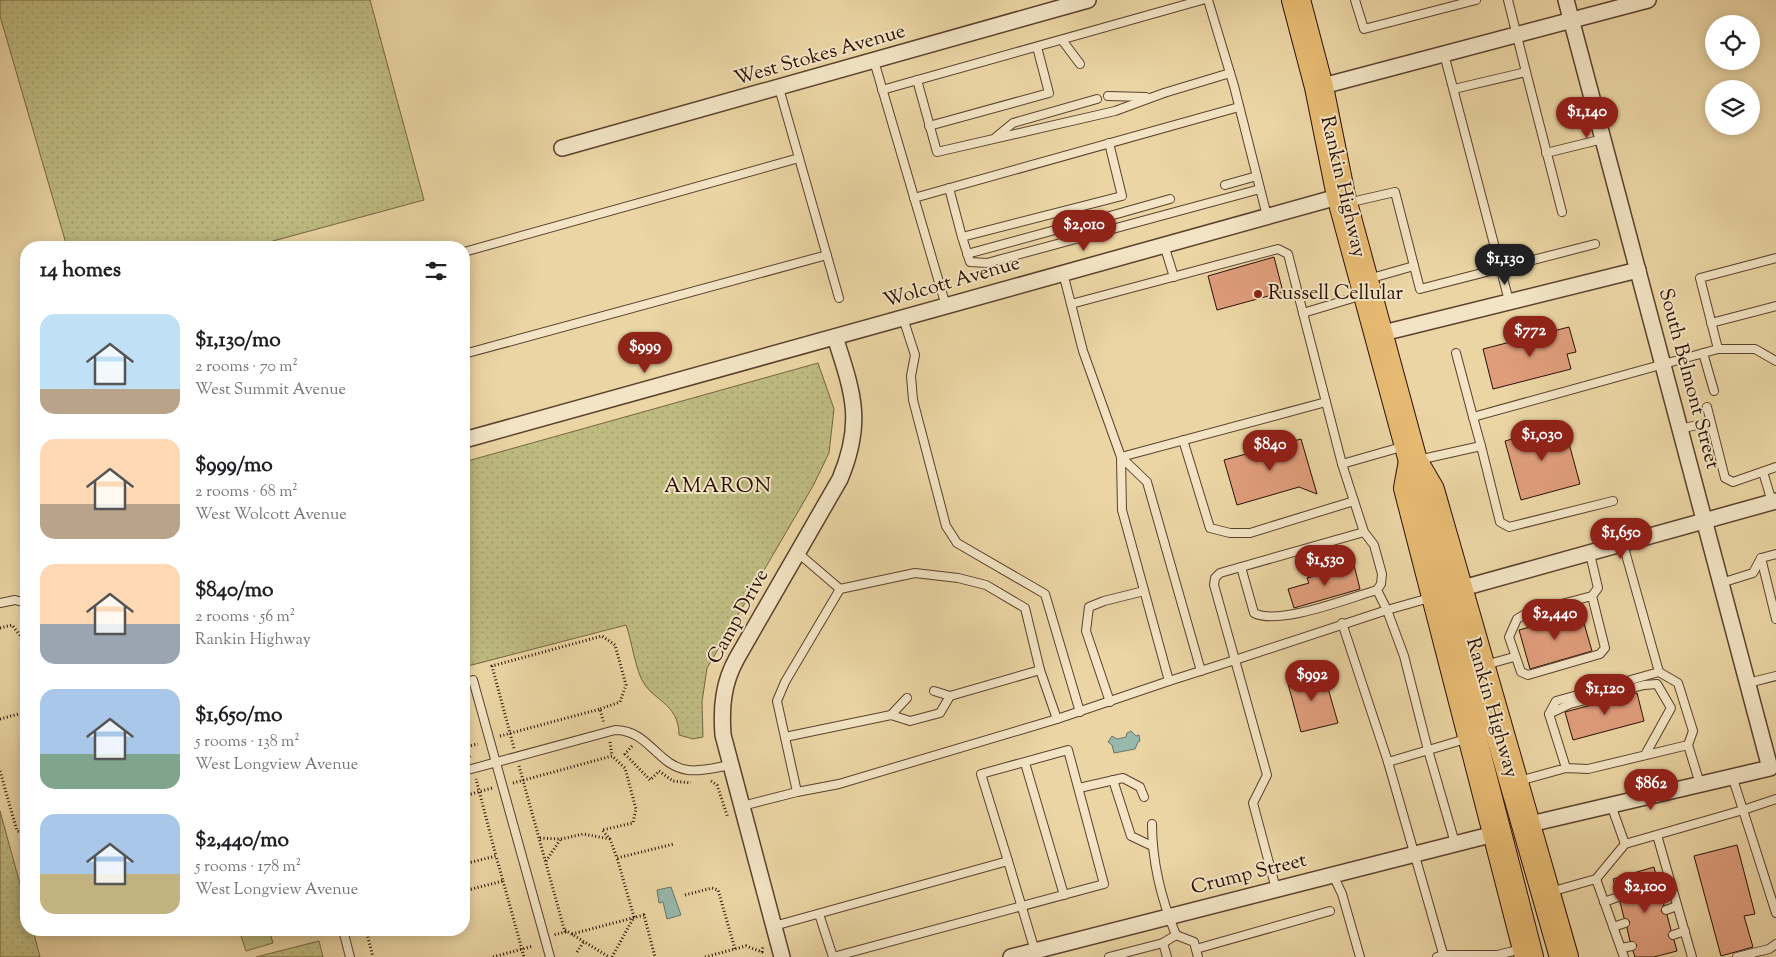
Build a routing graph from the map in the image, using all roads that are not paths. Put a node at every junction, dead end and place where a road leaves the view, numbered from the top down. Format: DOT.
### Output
graph roads {
  1 [pos="1088,0"];
  2 [pos="1202,0"];
  3 [pos="1208,0"];
  4 [pos="1296,0"];
  5 [pos="1356,0"];
  6 [pos="1476,0"];
  7 [pos="1508,0"];
  8 [pos="1566,0"];
  9 [pos="1648,0"];
  10 [pos="1049,5"];
  11 [pos="1571,20"];
  12 [pos="1517,35"];
  13 [pos="1062,40"];
  14 [pos="1037,47"];
  15 [pos="1444,54"];
  16 [pos="874,61"];
  17 [pos="1080,64"];
  18 [pos="1526,72"];
  19 [pos="1230,73"];
  20 [pos="917,80"];
  21 [pos="779,88"];
  22 [pos="1319,88"];
  23 [pos="1454,89"];
  24 [pos="882,90"];
  25 [pos="1108,96"];
  26 [pos="1151,97"];
  27 [pos="1097,99"];
  28 [pos="1239,107"];
  29 [pos="929,126"];
  30 [pos="995,139"];
  31 [pos="1603,139"];
  32 [pos="1109,143"];
  33 [pos="562,148"];
  34 [pos="1546,153"];
  35 [pos="799,158"];
  36 [pos="1257,176"];
  37 [pos="1225,185"];
  38 [pos="949,188"];
  39 [pos="1260,189"];
  40 [pos="914,198"];
  41 [pos="1170,199"];
  42 [pos="1342,200"];
  43 [pos="1562,212"];
  44 [pos="1267,216"];
  45 [pos="1092,221"];
  46 [pos="1055,230"];
  47 [pos="962,237"];
  48 [pos="1595,244"];
  49 [pos="1164,245"];
  50 [pos="470,250"];
  51 [pos="967,254"];
  52 [pos="827,255"];
  53 [pos="1776,258"];
  54 [pos="1414,266"];
  55 [pos="1500,268"];
  56 [pos="1638,270"];
  57 [pos="1063,274"];
  58 [pos="1174,277"];
  59 [pos="1366,287"];
  60 [pos="840,298"];
  61 [pos="1508,300"];
  62 [pos="1071,304"];
  63 [pos="946,306"];
  64 [pos="1776,306"];
  65 [pos="1303,313"];
  66 [pos="902,318"];
  67 [pos="1712,324"];
  68 [pos="1379,334"];
  69 [pos="835,337"];
  70 [pos="1718,349"];
  71 [pos="470,352"];
  72 [pos="1456,353"];
  73 [pos="1704,353"];
  74 [pos="1776,361"];
  75 [pos="1663,365"];
  76 [pos="1714,391"];
  77 [pos="1326,402"];
  78 [pos="1706,407"];
  79 [pos="1474,417"];
  80 [pos="1710,422"];
  81 [pos="1680,430"];
  82 [pos="470,438"];
  83 [pos="1183,440"];
  84 [pos="1481,446"];
  85 [pos="1411,453"];
  86 [pos="1121,457"];
  87 [pos="1342,464"];
  88 [pos="1776,466"];
  89 [pos="1763,472"];
  90 [pos="1613,500"];
  91 [pos="1354,501"];
  92 [pos="1774,502"];
  93 [pos="1706,521"];
  94 [pos="1364,532"];
  95 [pos="1623,544"];
  96 [pos="798,553"];
  97 [pos="1590,554"];
  98 [pos="1776,554"];
  99 [pos="1760,558"];
  100 [pos="1241,567"];
  101 [pos="1721,583"];
  102 [pos="840,589"];
  103 [pos="1377,590"];
  104 [pos="1144,591"];
  105 [pos="1773,591"];
  106 [pos="1448,593"];
  107 [pos="1592,596"];
  108 [pos="20,601"];
  109 [pos="0,602"];
  110 [pos="1387,610"];
  111 [pos="1776,617"];
  112 [pos="1342,624"];
  113 [pos="1514,657"];
  114 [pos="1235,660"];
  115 [pos="1480,667"];
  116 [pos="1040,670"];
  117 [pos="1201,671"];
  118 [pos="1659,672"];
  119 [pos="1776,676"];
  120 [pos="473,680"];
  121 [pos="1169,681"];
  122 [pos="1748,683"];
  123 [pos="934,691"];
  124 [pos="950,696"];
  125 [pos="907,698"];
  126 [pos="1464,699"];
  127 [pos="1110,702"];
  128 [pos="1080,712"];
  129 [pos="1549,714"];
  130 [pos="890,715"];
  131 [pos="1057,719"];
  132 [pos="785,737"];
  133 [pos="1474,737"];
  134 [pos="1688,745"];
  135 [pos="1428,750"];
  136 [pos="1645,755"];
  137 [pos="495,762"];
  138 [pos="1026,762"];
  139 [pos="1388,762"];
  140 [pos="731,765"];
  141 [pos="1773,767"];
  142 [pos="1566,768"];
  143 [pos="470,769"];
  144 [pos="1732,776"];
  145 [pos="1112,780"];
  146 [pos="1512,783"];
  147 [pos="1700,784"];
  148 [pos="1079,788"];
  149 [pos="797,792"];
  150 [pos="1144,797"];
  151 [pos="1776,799"];
  152 [pos="1611,805"];
  153 [pos="742,806"];
  154 [pos="1743,810"];
  155 [pos="1152,824"];
  156 [pos="1526,825"];
  157 [pos="1498,833"];
  158 [pos="1657,835"];
  159 [pos="1456,843"];
  160 [pos="1625,844"];
  161 [pos="1152,846"];
  162 [pos="1415,854"];
  163 [pos="1008,861"];
  164 [pos="1333,875"];
  165 [pos="1596,879"];
  166 [pos="1670,881"];
  167 [pos="1659,885"];
  168 [pos="1276,889"];
  169 [pos="1545,893"];
  170 [pos="1064,895"];
  171 [pos="1618,897"];
  172 [pos="1604,902"];
  173 [pos="1677,906"];
  174 [pos="1022,907"];
  175 [pos="1666,910"];
  176 [pos="1330,911"];
  177 [pos="1776,913"];
  178 [pos="820,914"];
  179 [pos="1168,916"];
  180 [pos="1625,923"];
  181 [pos="774,926"];
  182 [pos="1613,927"];
  183 [pos="1685,931"];
  184 [pos="1176,935"];
  185 [pos="1673,935"];
  186 [pos="345,936"];
  187 [pos="1163,943"];
  188 [pos="1776,944"];
  189 [pos="1632,946"];
  190 [pos="1621,948"];
  191 [pos="1035,951"];
  192 [pos="1528,952"];
  193 [pos="1197,953"];
  194 [pos="1563,955"];
  195 [pos="1113,956"];
  196 [pos="1441,956"];
  197 [pos="350,957"];
  198 [pos="550,957"];
  199 [pos="782,957"];
  200 [pos="1011,957"];
  201 [pos="1167,957"];
  202 [pos="1360,957"];
  203 [pos="1624,957"];
  204 [pos="1692,957"];
  205 [pos="1737,957"];
  1 -- 10 [label="street, West Stokes Avenue"];
  2 -- 13 [label="lane"];
  3 -- 19 [label="lane"];
  4 -- 22 [label="highway, Rankin Highway"];
  5 -- 6 [label="lane"];
  7 -- 12 [label="lane"];
  8 -- 11 [label="street, South Belmont Street"];
  9 -- 11 [label="street"];
  10 -- 16 [label="street, West Stokes Avenue"];
  11 -- 12 [label="street"];
  11 -- 31 [label="street, South Belmont Street"];
  12 -- 15 [label="street"];
  12 -- 18 [label="lane"];
  13 -- 14 [label="lane"];
  13 -- 17 [label="lane"];
  14 -- 20 [label="lane"];
  14 -- 29 [label="lane"];
  15 -- 22 [label="street"];
  15 -- 23 [label="lane"];
  16 -- 21 [label="street, West Stokes Avenue"];
  16 -- 24 [label="lane"];
  18 -- 23 [label="lane"];
  18 -- 34 [label="lane"];
  19 -- 26 [label="lane"];
  19 -- 28 [label="lane"];
  20 -- 24 [label="lane"];
  20 -- 29 [label="lane"];
  21 -- 33 [label="street, West Stokes Avenue"];
  21 -- 35 [label="lane"];
  22 -- 42 [label="highway, Rankin Highway"];
  23 -- 55 [label="lane"];
  24 -- 40 [label="lane"];
  25 -- 26 [label="lane"];
  26 -- 30 [label="lane"];
  27 -- 30 [label="lane"];
  28 -- 32 [label="lane"];
  28 -- 36 [label="lane"];
  29 -- 30 [label="lane"];
  31 -- 34 [label="lane"];
  31 -- 56 [label="street, South Belmont Street"];
  32 -- 38 [label="lane"];
  32 -- 47 [label="lane"];
  34 -- 43 [label="lane"];
  35 -- 50 [label="lane"];
  35 -- 52 [label="lane"];
  36 -- 37 [label="lane"];
  36 -- 39 [label="lane"];
  38 -- 40 [label="lane"];
  38 -- 47 [label="lane"];
  39 -- 44 [label="lane"];
  39 -- 51 [label="lane"];
  40 -- 63 [label="lane"];
  41 -- 45 [label="lane"];
  42 -- 44 [label="street, Wolcott Avenue"];
  42 -- 54 [label="lane"];
  42 -- 59 [label="highway, Rankin Highway"];
  44 -- 49 [label="street, Wolcott Avenue"];
  46 -- 51 [label="lane"];
  47 -- 51 [label="lane"];
  48 -- 55 [label="lane"];
  49 -- 57 [label="street, Wolcott Avenue"];
  49 -- 58 [label="lane"];
  52 -- 60 [label="lane"];
  52 -- 71 [label="lane"];
  53 -- 67 [label="lane"];
  54 -- 55 [label="lane"];
  54 -- 59 [label="lane"];
  55 -- 61 [label="lane"];
  56 -- 61 [label="street"];
  56 -- 75 [label="street, South Belmont Street"];
  57 -- 62 [label="lane"];
  57 -- 63 [label="street, Wolcott Avenue"];
  58 -- 62 [label="lane"];
  58 -- 65 [label="lane"];
  59 -- 65 [label="lane"];
  59 -- 68 [label="highway, Rankin Highway"];
  61 -- 68 [label="street"];
  62 -- 86 [label="lane"];
  63 -- 66 [label="street, Wolcott Avenue"];
  64 -- 67 [label="lane"];
  65 -- 77 [label="lane"];
  66 -- 69 [label="street, Wolcott Avenue"];
  66 -- 128 [label="lane"];
  67 -- 70 [label="lane"];
  68 -- 85 [label="highway, Rankin Highway"];
  69 -- 82 [label="street, Wolcott Avenue"];
  69 -- 96 [label="street, Camp Drive"];
  70 -- 73 [label="lane"];
  70 -- 74 [label="lane"];
  72 -- 79 [label="lane"];
  73 -- 75 [label="lane"];
  73 -- 76 [label="lane"];
  75 -- 79 [label="lane"];
  75 -- 81 [label="street, South Belmont Street"];
  77 -- 83 [label="lane"];
  77 -- 87 [label="lane"];
  78 -- 80 [label="lane"];
  79 -- 84 [label="lane"];
  80 -- 81 [label="lane"];
  80 -- 89 [label="lane"];
  81 -- 93 [label="street, South Belmont Street"];
  83 -- 86 [label="lane"];
  83 -- 91 [label="lane"];
  84 -- 85 [label="lane"];
  84 -- 90 [label="lane"];
  85 -- 87 [label="lane"];
  85 -- 106 [label="highway, Rankin Highway"];
  86 -- 104 [label="lane"];
  86 -- 117 [label="lane"];
  87 -- 91 [label="lane"];
  88 -- 89 [label="lane"];
  89 -- 92 [label="lane"];
  91 -- 94 [label="lane"];
  92 -- 93 [label="street"];
  93 -- 95 [label="street"];
  93 -- 101 [label="street, South Belmont Street"];
  94 -- 100 [label="lane"];
  94 -- 103 [label="lane"];
  95 -- 97 [label="street"];
  95 -- 118 [label="lane"];
  96 -- 102 [label="lane"];
  96 -- 140 [label="street, Camp Drive"];
  97 -- 106 [label="street"];
  97 -- 107 [label="lane"];
  98 -- 99 [label="lane"];
  99 -- 101 [label="lane"];
  99 -- 105 [label="lane"];
  100 -- 103 [label="lane"];
  100 -- 114 [label="lane"];
  101 -- 122 [label="street, South Belmont Street"];
  102 -- 116 [label="lane"];
  102 -- 132 [label="lane"];
  103 -- 110 [label="lane"];
  104 -- 121 [label="lane"];
  104 -- 127 [label="lane"];
  105 -- 111 [label="lane"];
  106 -- 110 [label="lane"];
  106 -- 115 [label="highway, Rankin Highway"];
  106 -- 126 [label="highway, Rankin Highway"];
  107 -- 113 [label="lane"];
  107 -- 113 [label="lane"];
  108 -- 109 [label="lane"];
  110 -- 112 [label="lane"];
  110 -- 135 [label="lane"];
  112 -- 114 [label="lane"];
  112 -- 139 [label="lane"];
  113 -- 115 [label="lane"];
  114 -- 117 [label="lane"];
  114 -- 168 [label="lane"];
  115 -- 146 [label="highway, Rankin Highway"];
  116 -- 124 [label="lane"];
  116 -- 131 [label="lane"];
  117 -- 121 [label="lane"];
  118 -- 129 [label="lane"];
  118 -- 134 [label="lane"];
  119 -- 122 [label="lane"];
  120 -- 137 [label="lane"];
  121 -- 127 [label="lane"];
  122 -- 141 [label="street, South Belmont Street"];
  123 -- 124 [label="lane"];
  124 -- 130 [label="lane"];
  125 -- 130 [label="lane"];
  126 -- 133 [label="highway, Rankin Highway"];
  126 -- 156 [label="highway"];
  127 -- 128 [label="lane"];
  128 -- 131 [label="lane"];
  129 -- 136 [label="lane"];
  129 -- 142 [label="lane"];
  130 -- 132 [label="lane"];
  131 -- 149 [label="lane"];
  132 -- 149 [label="lane"];
  133 -- 135 [label="lane"];
  133 -- 157 [label="highway, Rankin Highway"];
  134 -- 136 [label="lane"];
  134 -- 147 [label="lane"];
  135 -- 139 [label="lane"];
  135 -- 159 [label="lane"];
  136 -- 142 [label="lane"];
  137 -- 140 [label="lane"];
  137 -- 143 [label="lane"];
  137 -- 198 [label="lane"];
  138 -- 148 [label="lane"];
  138 -- 163 [label="lane"];
  138 -- 170 [label="lane"];
  139 -- 162 [label="lane"];
  140 -- 153 [label="street, Camp Drive"];
  141 -- 144 [label="street"];
  142 -- 146 [label="lane"];
  144 -- 147 [label="street"];
  144 -- 154 [label="lane"];
  145 -- 148 [label="lane"];
  145 -- 150 [label="lane"];
  145 -- 161 [label="lane"];
  146 -- 156 [label="highway, Rankin Highway"];
  147 -- 152 [label="street"];
  148 -- 170 [label="lane"];
  149 -- 153 [label="lane"];
  151 -- 154 [label="lane"];
  152 -- 156 [label="street"];
  152 -- 160 [label="lane"];
  153 -- 181 [label="street, Camp Drive"];
  154 -- 158 [label="lane"];
  154 -- 177 [label="lane"];
  155 -- 161 [label="lane"];
  156 -- 169 [label="highway, Rankin Highway"];
  157 -- 159 [label="street, Crump Street"];
  157 -- 192 [label="highway, Rankin Highway"];
  157 -- 194 [label="highway"];
  158 -- 160 [label="lane"];
  158 -- 166 [label="lane"];
  159 -- 162 [label="street, Crump Street"];
  160 -- 165 [label="lane"];
  161 -- 179 [label="lane"];
  162 -- 164 [label="street, Crump Street"];
  162 -- 196 [label="lane"];
  163 -- 174 [label="lane"];
  163 -- 178 [label="lane"];
  164 -- 168 [label="street, Crump Street"];
  164 -- 202 [label="lane"];
  165 -- 169 [label="lane"];
  165 -- 172 [label="lane"];
  166 -- 167 [label="lane"];
  166 -- 173 [label="lane"];
  168 -- 179 [label="street, Crump Street"];
  169 -- 194 [label="highway, Rankin Highway"];
  170 -- 174 [label="lane"];
  171 -- 172 [label="lane"];
  172 -- 182 [label="lane"];
  173 -- 175 [label="lane"];
  173 -- 183 [label="lane"];
  174 -- 178 [label="lane"];
  174 -- 191 [label="lane"];
  176 -- 193 [label="lane"];
  178 -- 181 [label="lane"];
  179 -- 184 [label="lane"];
  179 -- 191 [label="street, Crump Street"];
  180 -- 182 [label="lane"];
  181 -- 199 [label="street, Camp Drive"];
  182 -- 190 [label="lane"];
  183 -- 185 [label="lane"];
  183 -- 204 [label="lane"];
  184 -- 187 [label="lane"];
  184 -- 193 [label="lane"];
  186 -- 197 [label="lane"];
  187 -- 195 [label="lane"];
  187 -- 201 [label="lane"];
  188 -- 205 [label="lane"];
  189 -- 190 [label="lane"];
  190 -- 203 [label="lane"];
  191 -- 200 [label="street, Crump Street"];
  192 -- 196 [label="lane"];
}
